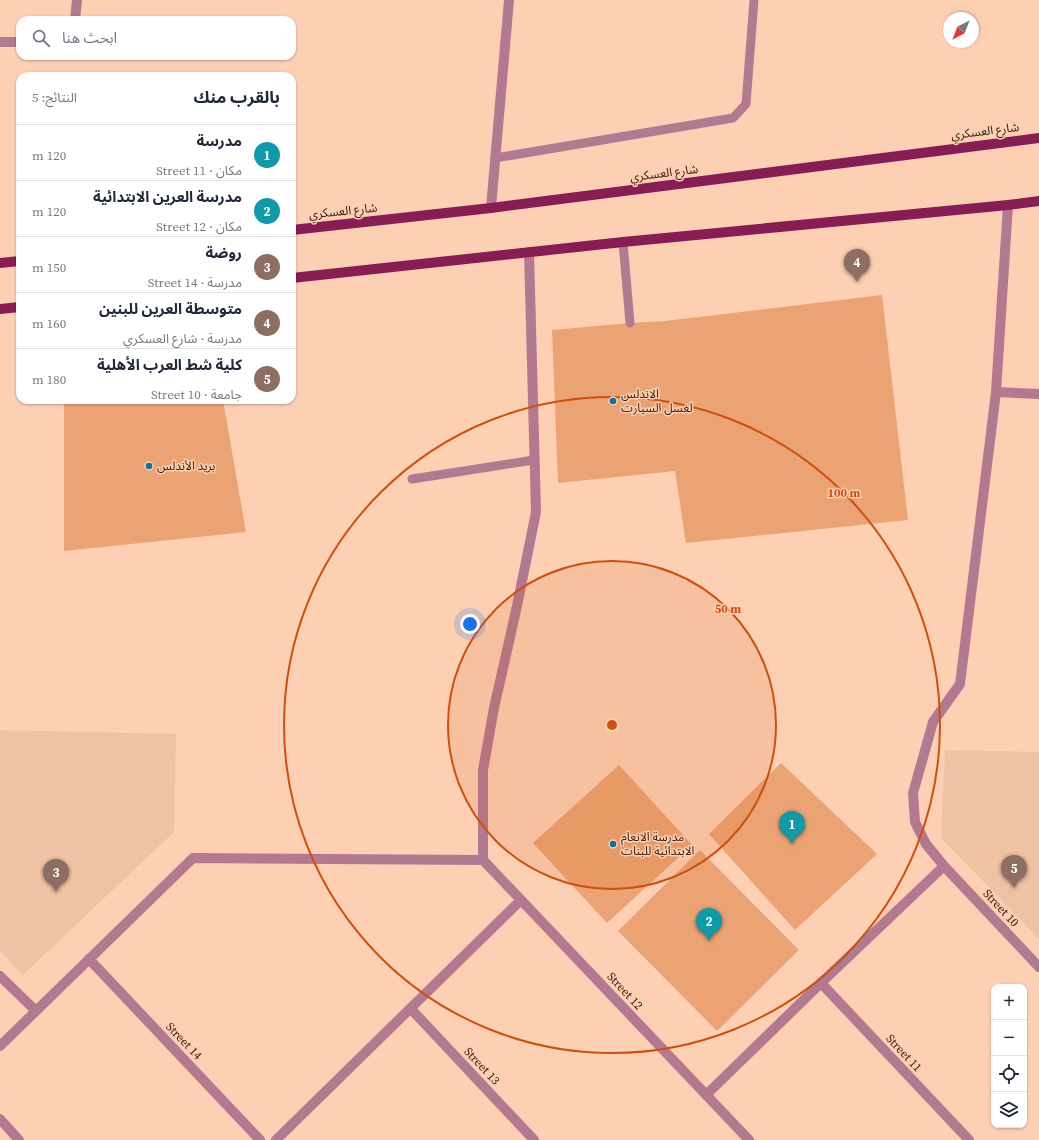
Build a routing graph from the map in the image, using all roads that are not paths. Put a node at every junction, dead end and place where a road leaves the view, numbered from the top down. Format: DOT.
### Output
graph roads {
  1 [pos="77,0"];
  2 [pos="509,0"];
  3 [pos="754,0"];
  4 [pos="75,16"];
  5 [pos="0,42"];
  6 [pos="16,42"];
  7 [pos="1039,138"];
  8 [pos="495,158"];
  9 [pos="1039,201"];
  10 [pos="1008,205"];
  11 [pos="491,208"];
  12 [pos="296,230"];
  13 [pos="623,242"];
  14 [pos="529,252"];
  15 [pos="16,261"];
  16 [pos="0,263"];
  17 [pos="296,278"];
  18 [pos="16,307"];
  19 [pos="0,309"];
  20 [pos="630,323"];
  21 [pos="996,392"];
  22 [pos="1039,394"];
  23 [pos="534,460"];
  24 [pos="412,479"];
  25 [pos="483,860"];
  26 [pos="944,866"];
  27 [pos="521,900"];
  28 [pos="89,959"];
  29 [pos="1039,967"];
  30 [pos="0,976"];
  31 [pos="821,983"];
  32 [pos="411,1009"];
  33 [pos="36,1011"];
  34 [pos="0,1046"];
  35 [pos="706,1095"];
  36 [pos="0,1119"];
  37 [pos="19,1140"];
  38 [pos="260,1140"];
  39 [pos="276,1140"];
  40 [pos="534,1140"];
  41 [pos="749,1140"];
  42 [pos="969,1140"];
  1 -- 4 [label="street"];
  2 -- 8 [label="street"];
  3 -- 8 [label="lane"];
  5 -- 6 [label="street"];
  7 -- 11 [label="main road, شارع العسكري"];
  8 -- 11 [label="street"];
  9 -- 10 [label="main road"];
  10 -- 13 [label="main road"];
  10 -- 21 [label="street, Street 10"];
  11 -- 12 [label="main road, شارع العسكري"];
  13 -- 14 [label="main road"];
  13 -- 20 [label="lane"];
  14 -- 17 [label="main road"];
  14 -- 23 [label="street"];
  15 -- 16 [label="main road"];
  18 -- 19 [label="main road"];
  21 -- 22 [label="street"];
  21 -- 26 [label="street, Street 10"];
  23 -- 24 [label="lane"];
  23 -- 25 [label="street"];
  25 -- 27 [label="street, Street 12"];
  25 -- 28 [label="street"];
  26 -- 29 [label="street, Street 10"];
  26 -- 31 [label="street"];
  27 -- 32 [label="street"];
  27 -- 35 [label="street, Street 12"];
  28 -- 33 [label="street"];
  28 -- 38 [label="street, Street 14"];
  30 -- 33 [label="street"];
  31 -- 35 [label="street"];
  31 -- 42 [label="street, Street 11"];
  32 -- 39 [label="street"];
  32 -- 40 [label="street, Street 13"];
  33 -- 34 [label="street"];
  35 -- 41 [label="street, Street 12"];
  36 -- 37 [label="street"];
}
